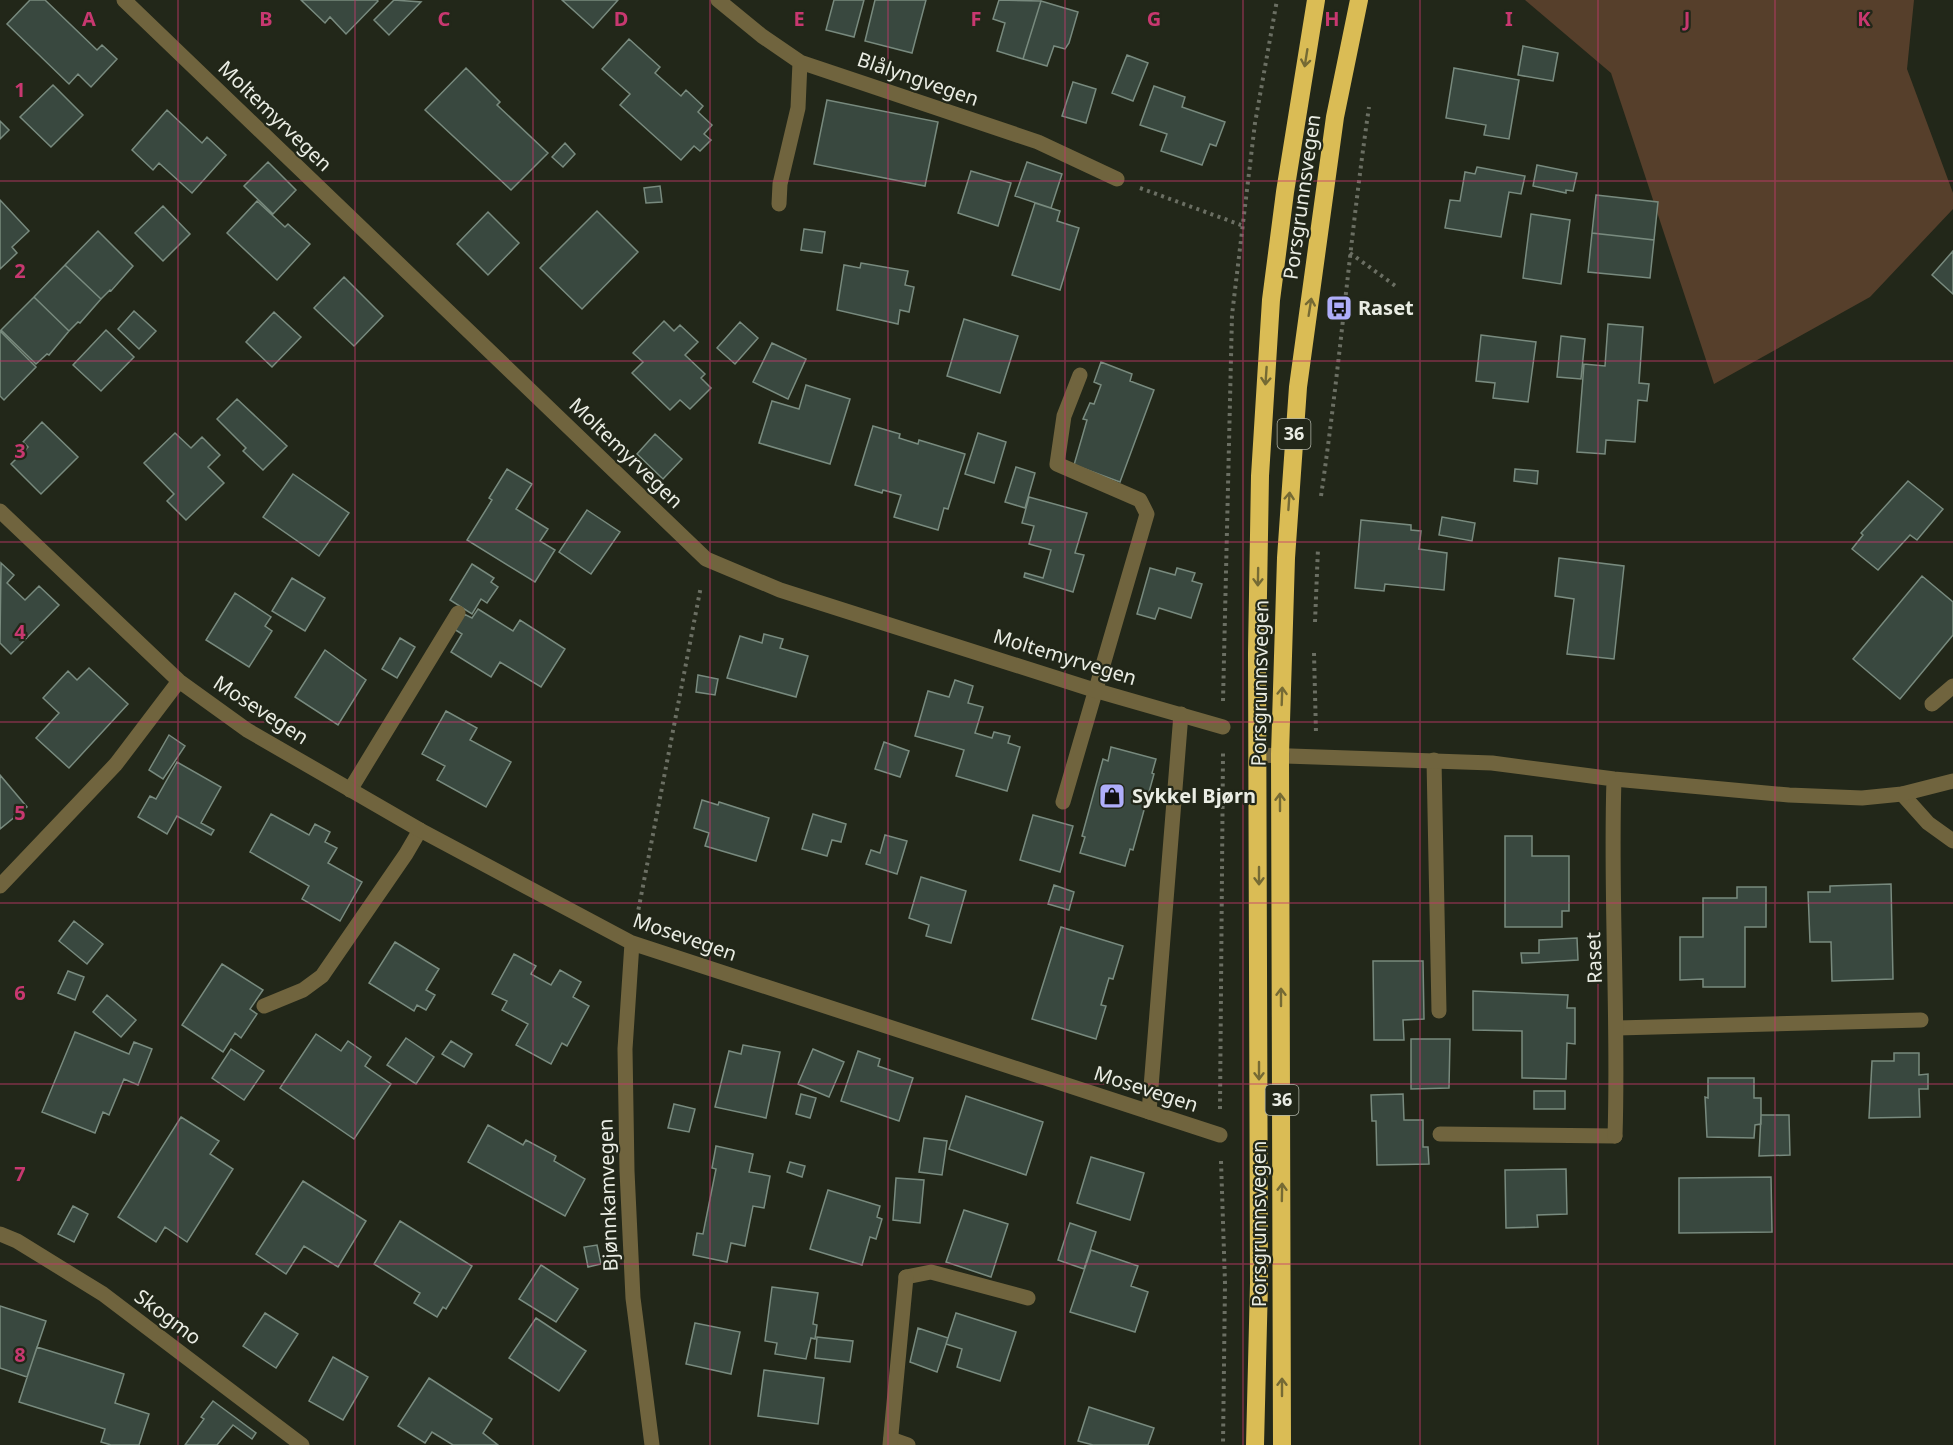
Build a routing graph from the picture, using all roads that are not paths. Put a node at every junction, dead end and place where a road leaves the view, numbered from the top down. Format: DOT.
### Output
graph roads {
  1 [pos="124,0"];
  2 [pos="718,0"];
  3 [pos="1316,0"];
  4 [pos="1359,0"];
  5 [pos="800,62"];
  6 [pos="1117,179"];
  7 [pos="779,204"];
  8 [pos="1080,375"];
  9 [pos="0,511"];
  10 [pos="458,613"];
  11 [pos="179,681"];
  12 [pos="1953,686"];
  13 [pos="1094,690"];
  14 [pos="1932,704"];
  15 [pos="1181,714"];
  16 [pos="1223,727"];
  17 [pos="1280,754"];
  18 [pos="1259,755"];
  19 [pos="1434,760"];
  20 [pos="1614,778"];
  21 [pos="1953,781"];
  22 [pos="350,790"];
  23 [pos="1902,794"];
  24 [pos="1063,802"];
  25 [pos="420,830"];
  26 [pos="1953,841"];
  27 [pos="0,886"];
  28 [pos="632,944"];
  29 [pos="264,1006"];
  30 [pos="1439,1011"];
  31 [pos="1921,1020"];
  32 [pos="1617,1028"];
  33 [pos="1149,1112"];
  34 [pos="1440,1134"];
  35 [pos="1220,1135"];
  36 [pos="0,1234"];
  37 [pos="1028,1298"];
  38 [pos="891,1442"];
  39 [pos="302,1445"];
  40 [pos="652,1445"];
  41 [pos="908,1445"];
  42 [pos="1255,1445"];
  43 [pos="1282,1445"];
  1 -- 13 [label="street, Moltemyrvegen"];
  2 -- 5 [label="street, Blålyngvegen"];
  3 -- 18 [label="highway, Porsgrunnsvegen / 36, one-way"];
  17 -- 4 [label="highway, Porsgrunnsvegen / 36, one-way"];
  5 -- 6 [label="street, Blålyngvegen"];
  5 -- 7 [label="street"];
  8 -- 13 [label="street"];
  9 -- 11 [label="street, Mosevegen"];
  10 -- 22 [label="street"];
  11 -- 22 [label="street, Mosevegen"];
  11 -- 27 [label="street"];
  12 -- 14 [label="street"];
  13 -- 15 [label="street, Moltemyrvegen"];
  13 -- 24 [label="street"];
  15 -- 16 [label="street, Moltemyrvegen"];
  15 -- 33 [label="street"];
  17 -- 18 [label="street"];
  17 -- 19 [label="street"];
  43 -- 17 [label="highway, Porsgrunnsvegen / 36, one-way"];
  18 -- 42 [label="highway, Porsgrunnsvegen / 36, one-way"];
  19 -- 20 [label="street"];
  19 -- 30 [label="street"];
  20 -- 23 [label="street"];
  20 -- 32 [label="street, Raset"];
  21 -- 23 [label="street"];
  22 -- 25 [label="street, Mosevegen"];
  23 -- 26 [label="street"];
  25 -- 28 [label="street, Mosevegen"];
  25 -- 29 [label="street"];
  28 -- 33 [label="street, Mosevegen"];
  28 -- 40 [label="street, Bjønnkamvegen"];
  31 -- 32 [label="street"];
  32 -- 34 [label="street, Raset"];
  33 -- 35 [label="street, Mosevegen"];
  36 -- 39 [label="street, Skogmo"];
  37 -- 38 [label="street"];
  38 -- 41 [label="street"];
}
